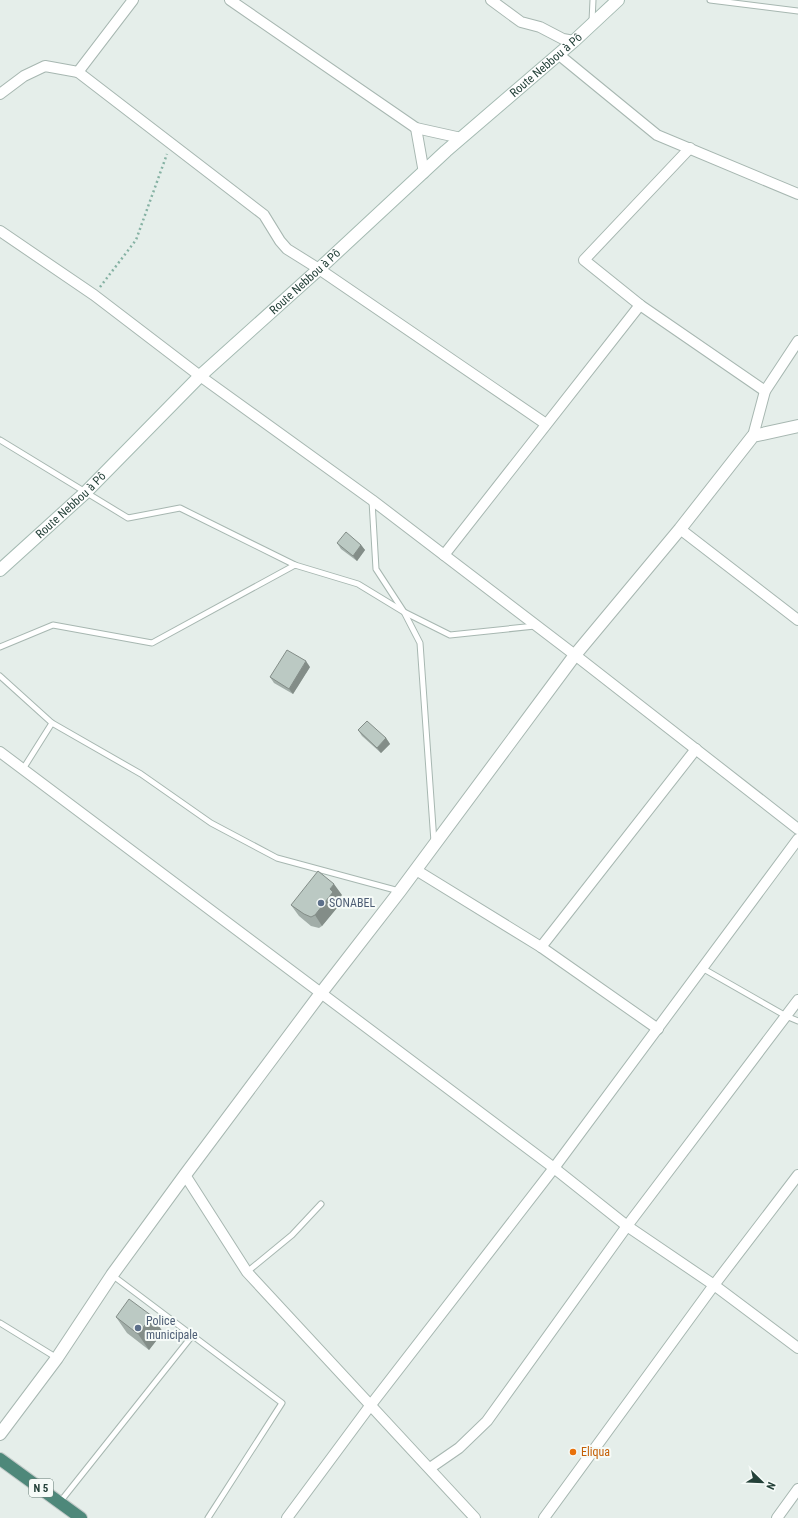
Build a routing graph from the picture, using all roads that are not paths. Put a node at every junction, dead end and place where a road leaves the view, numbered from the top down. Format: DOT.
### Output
graph roads {
  1 [pos="134,0"];
  2 [pos="230,0"];
  3 [pos="491,0"];
  4 [pos="593,0"];
  5 [pos="618,0"];
  6 [pos="710,0"];
  7 [pos="798,11"];
  8 [pos="592,24"];
  9 [pos="574,41"];
  10 [pos="558,54"];
  11 [pos="78,72"];
  12 [pos="0,94"];
  13 [pos="416,128"];
  14 [pos="461,138"];
  15 [pos="690,148"];
  16 [pos="424,173"];
  17 [pos="798,194"];
  18 [pos="0,231"];
  19 [pos="319,269"];
  20 [pos="640,305"];
  21 [pos="798,341"];
  22 [pos="200,376"];
  23 [pos="765,391"];
  24 [pos="546,424"];
  25 [pos="798,426"];
  26 [pos="752,436"];
  27 [pos="0,440"];
  28 [pos="85,493"];
  29 [pos="372,500"];
  30 [pos="680,529"];
  31 [pos="444,554"];
  32 [pos="295,565"];
  33 [pos="0,570"];
  34 [pos="404,612"];
  35 [pos="798,620"];
  36 [pos="537,626"];
  37 [pos="0,647"];
  38 [pos="575,655"];
  39 [pos="0,676"];
  40 [pos="52,723"];
  41 [pos="696,750"];
  42 [pos="0,752"];
  43 [pos="22,770"];
  44 [pos="798,829"];
  45 [pos="798,839"];
  46 [pos="434,844"];
  47 [pos="416,870"];
  48 [pos="400,891"];
  49 [pos="541,947"];
  50 [pos="702,968"];
  51 [pos="321,993"];
  52 [pos="798,1000"];
  53 [pos="786,1016"];
  54 [pos="798,1021"];
  55 [pos="658,1029"];
  56 [pos="554,1168"];
  57 [pos="185,1175"];
  58 [pos="798,1175"];
  59 [pos="321,1204"];
  60 [pos="627,1226"];
  61 [pos="248,1272"];
  62 [pos="112,1275"];
  63 [pos="714,1285"];
  64 [pos="0,1323"];
  65 [pos="192,1336"];
  66 [pos="798,1348"];
  67 [pos="57,1358"];
  68 [pos="370,1406"];
  69 [pos="0,1434"];
  70 [pos="0,1459"];
  71 [pos="430,1468"];
  72 [pos="798,1489"];
  73 [pos="60,1502"];
  74 [pos="81,1518"];
  75 [pos="208,1518"];
  76 [pos="287,1518"];
  77 [pos="475,1518"];
  78 [pos="544,1518"];
  79 [pos="777,1518"];
  1 -- 11 [label="street"];
  2 -- 13 [label="street"];
  3 -- 9 [label="street"];
  4 -- 8 [label="lane"];
  5 -- 8 [label="street, Route Nebbou à Pô"];
  6 -- 7 [label="lane"];
  8 -- 9 [label="street, Route Nebbou à Pô"];
  9 -- 10 [label="street, Route Nebbou à Pô"];
  10 -- 14 [label="street, Route Nebbou à Pô"];
  10 -- 15 [label="street"];
  11 -- 12 [label="street"];
  11 -- 19 [label="street"];
  13 -- 14 [label="street"];
  13 -- 16 [label="street"];
  14 -- 16 [label="street, Route Nebbou à Pô"];
  15 -- 17 [label="street"];
  15 -- 20 [label="street"];
  16 -- 19 [label="street, Route Nebbou à Pô"];
  18 -- 22 [label="street"];
  19 -- 22 [label="street, Route Nebbou à Pô"];
  19 -- 24 [label="street"];
  20 -- 23 [label="street"];
  20 -- 24 [label="street"];
  21 -- 23 [label="street"];
  22 -- 28 [label="street, Route Nebbou à Pô"];
  22 -- 29 [label="street"];
  23 -- 26 [label="street"];
  24 -- 31 [label="street"];
  25 -- 26 [label="street"];
  26 -- 30 [label="street"];
  27 -- 28 [label="lane"];
  28 -- 32 [label="lane"];
  28 -- 33 [label="street, Route Nebbou à Pô"];
  29 -- 31 [label="street"];
  29 -- 34 [label="lane"];
  30 -- 35 [label="street"];
  30 -- 38 [label="street"];
  31 -- 36 [label="street"];
  32 -- 34 [label="lane"];
  32 -- 37 [label="lane"];
  34 -- 36 [label="lane"];
  34 -- 46 [label="lane"];
  36 -- 38 [label="street"];
  38 -- 41 [label="street"];
  38 -- 46 [label="street"];
  39 -- 40 [label="lane"];
  40 -- 43 [label="lane"];
  40 -- 48 [label="lane"];
  41 -- 44 [label="street"];
  41 -- 49 [label="street"];
  42 -- 43 [label="street"];
  43 -- 51 [label="street"];
  45 -- 50 [label="street"];
  46 -- 47 [label="street"];
  47 -- 48 [label="street"];
  47 -- 49 [label="street"];
  48 -- 51 [label="street"];
  49 -- 55 [label="street"];
  50 -- 53 [label="lane"];
  50 -- 55 [label="street"];
  51 -- 56 [label="street"];
  51 -- 57 [label="street"];
  52 -- 53 [label="street"];
  53 -- 54 [label="lane"];
  53 -- 60 [label="street"];
  55 -- 56 [label="street"];
  56 -- 60 [label="street"];
  56 -- 68 [label="street"];
  57 -- 61 [label="street"];
  57 -- 62 [label="street"];
  58 -- 63 [label="street"];
  59 -- 61 [label="lane"];
  60 -- 63 [label="street"];
  60 -- 71 [label="street"];
  61 -- 68 [label="street"];
  62 -- 65 [label="lane"];
  62 -- 67 [label="street"];
  63 -- 66 [label="street"];
  63 -- 78 [label="street"];
  64 -- 67 [label="lane"];
  65 -- 73 [label="lane"];
  65 -- 75 [label="lane"];
  67 -- 69 [label="street"];
  68 -- 71 [label="street"];
  68 -- 76 [label="street"];
  70 -- 73 [label="highway, N 5"];
  71 -- 77 [label="street"];
  72 -- 79 [label="street"];
  73 -- 74 [label="highway, N 5"];
}
